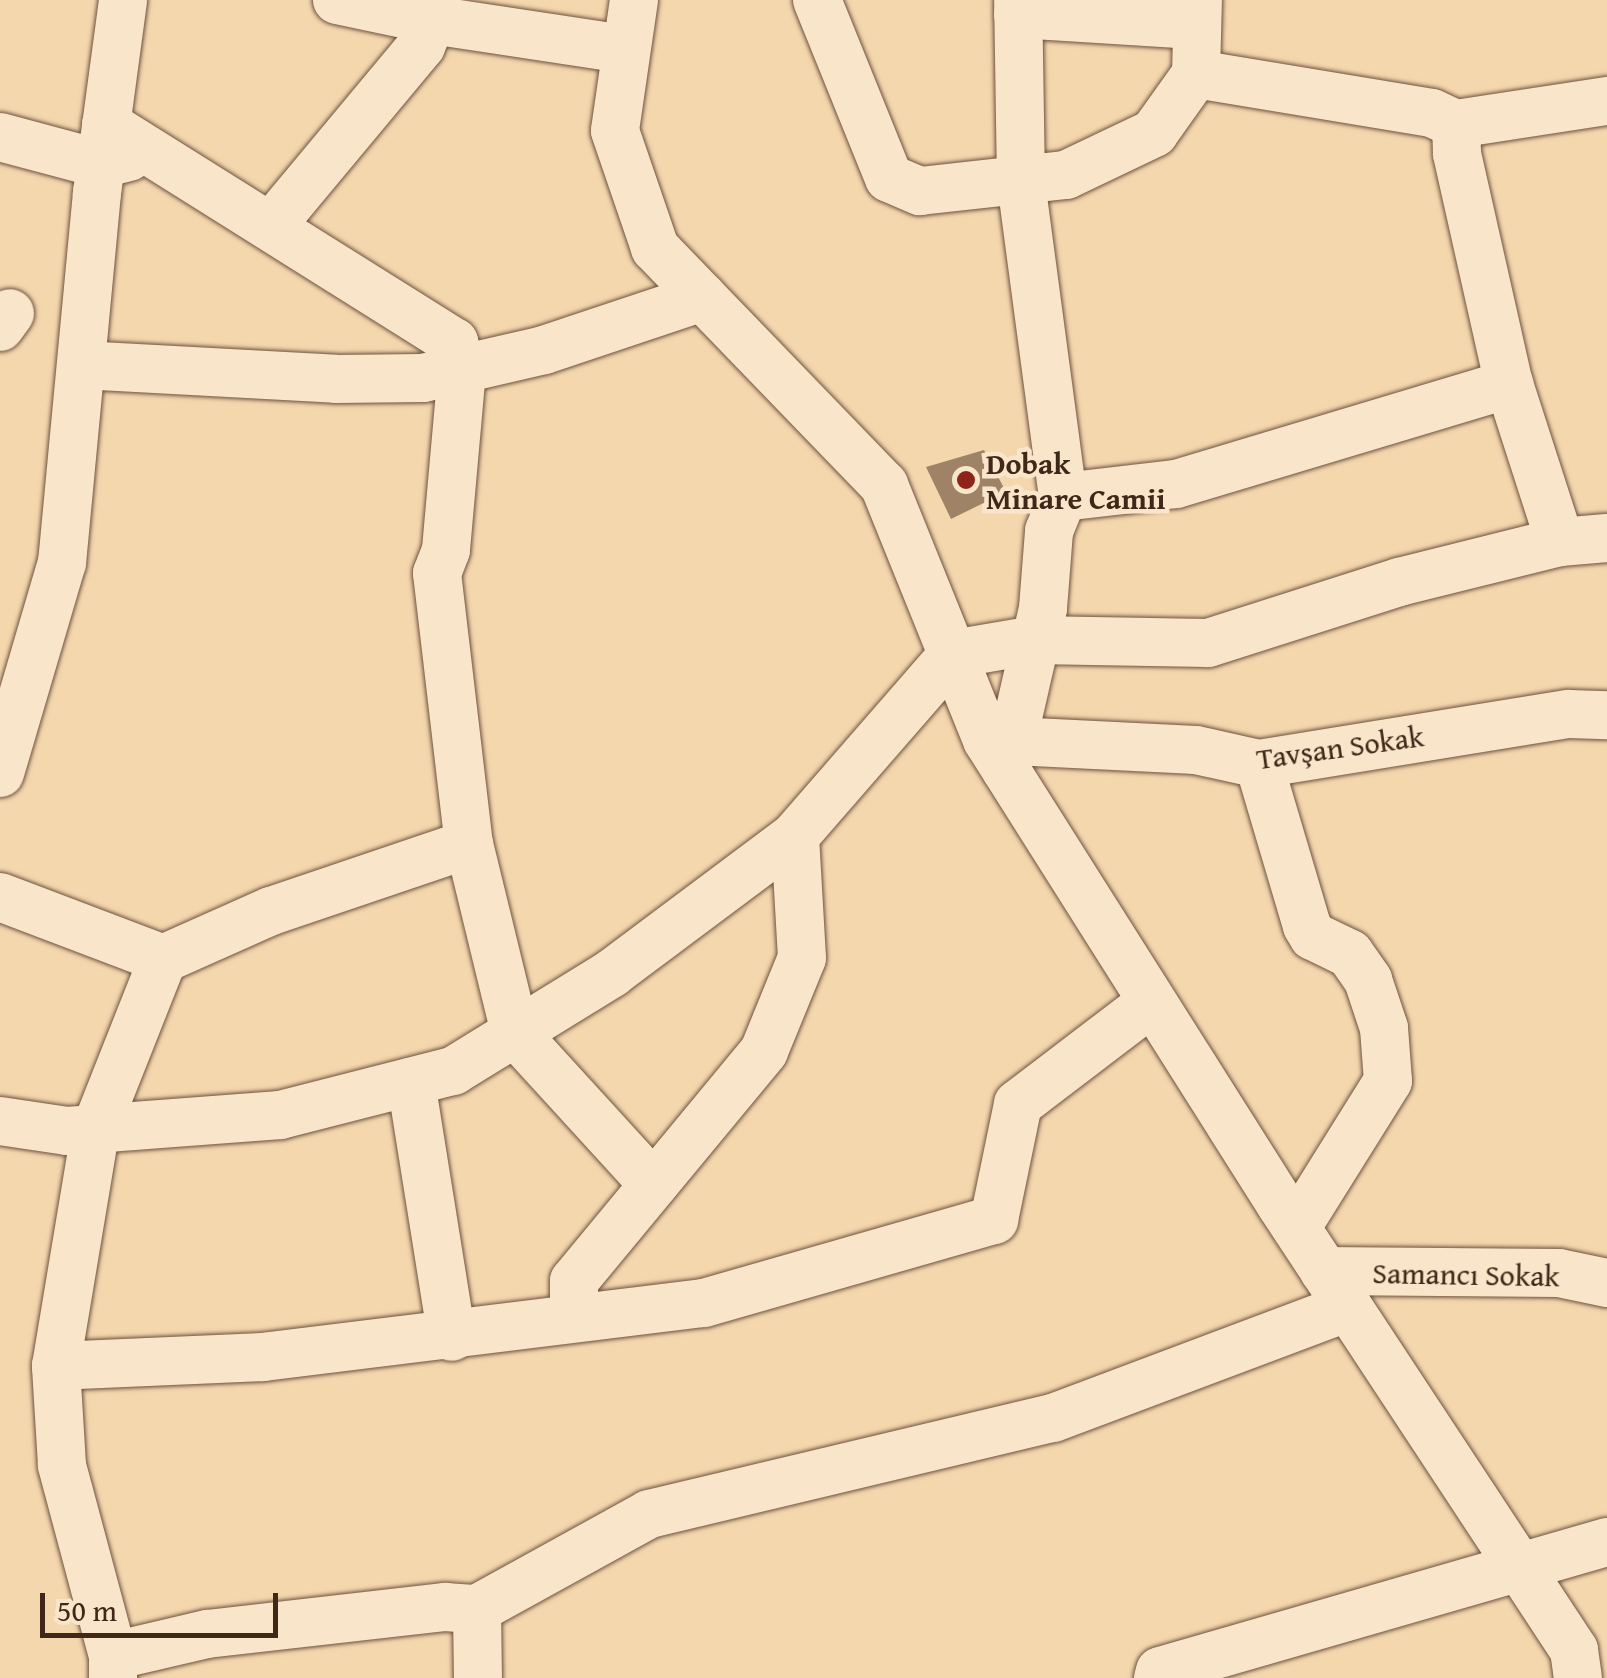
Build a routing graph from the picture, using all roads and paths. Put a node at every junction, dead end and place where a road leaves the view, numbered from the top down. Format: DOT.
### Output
graph roads {
  1 [pos="337,0"];
  2 [pos="634,0"];
  3 [pos="817,0"];
  4 [pos="112,7"];
  5 [pos="1018,7"];
  6 [pos="1197,12"];
  7 [pos="432,20"];
  8 [pos="624,49"];
  9 [pos="1196,74"];
  10 [pos="1607,102"];
  11 [pos="1456,124"];
  12 [pos="0,137"];
  13 [pos="104,144"];
  14 [pos="1021,183"];
  15 [pos="272,225"];
  16 [pos="702,297"];
  17 [pos="80,366"];
  18 [pos="462,370"];
  19 [pos="1509,384"];
  20 [pos="1062,497"];
  21 [pos="1607,538"];
  22 [pos="1560,542"];
  23 [pos="1034,640"];
  24 [pos="953,654"];
  25 [pos="1607,715"];
  26 [pos="1009,756"];
  27 [pos="1259,764"];
  28 [pos="0,773"];
  29 [pos="796,836"];
  30 [pos="469,844"];
  31 [pos="0,897"];
  32 [pos="164,958"];
  33 [pos="1152,1002"];
  34 [pos="514,1033"];
  35 [pos="411,1082"];
  36 [pos="0,1121"];
  37 [pos="96,1128"];
  38 [pos="653,1184"];
  39 [pos="1296,1228"];
  40 [pos="1607,1283"];
  41 [pos="1336,1289"];
  42 [pos="574,1318"];
  43 [pos="452,1336"];
  44 [pos="56,1366"];
  45 [pos="1607,1542"];
  46 [pos="1518,1564"];
  47 [pos="476,1609"];
  48 [pos="113,1667"];
  49 [pos="478,1678"];
  50 [pos="1158,1678"];
  51 [pos="1578,1678"];
  1 -- 7 [label="street"];
  2 -- 8 [label="street"];
  3 -- 14 [label="street"];
  4 -- 13 [label="street"];
  5 -- 6 [label="street"];
  5 -- 14 [label="street"];
  6 -- 9 [label="street"];
  7 -- 8 [label="street"];
  7 -- 15 [label="street"];
  8 -- 16 [label="street"];
  9 -- 11 [label="street"];
  9 -- 14 [label="street"];
  10 -- 11 [label="street"];
  11 -- 19 [label="street"];
  12 -- 13 [label="street"];
  13 -- 15 [label="street"];
  13 -- 17 [label="street"];
  14 -- 20 [label="street"];
  15 -- 18 [label="street"];
  16 -- 18 [label="street"];
  16 -- 24 [label="street"];
  17 -- 18 [label="street"];
  17 -- 28 [label="street"];
  18 -- 30 [label="street"];
  19 -- 20 [label="street"];
  19 -- 22 [label="street"];
  20 -- 23 [label="street"];
  21 -- 22 [label="street"];
  22 -- 23 [label="street"];
  23 -- 24 [label="street"];
  23 -- 26 [label="street"];
  24 -- 26 [label="street"];
  24 -- 29 [label="street"];
  25 -- 27 [label="street, Tavşan Sokak"];
  26 -- 27 [label="street, Tavşan Sokak"];
  26 -- 33 [label="street"];
  27 -- 39 [label="street"];
  29 -- 34 [label="street"];
  29 -- 38 [label="street"];
  30 -- 32 [label="street"];
  30 -- 34 [label="street"];
  31 -- 32 [label="street"];
  32 -- 37 [label="street"];
  33 -- 39 [label="street"];
  33 -- 42 [label="street"];
  34 -- 35 [label="street"];
  34 -- 38 [label="street"];
  35 -- 37 [label="street"];
  35 -- 43 [label="street"];
  36 -- 37 [label="street"];
  37 -- 44 [label="street"];
  38 -- 42 [label="street"];
  39 -- 41 [label="street"];
  40 -- 41 [label="street, Samancı Sokak"];
  41 -- 46 [label="street"];
  41 -- 47 [label="street"];
  42 -- 43 [label="street"];
  43 -- 44 [label="street"];
  44 -- 48 [label="street"];
  45 -- 46 [label="street"];
  46 -- 50 [label="street"];
  46 -- 51 [label="street"];
  47 -- 48 [label="street"];
  47 -- 49 [label="street"];
}
